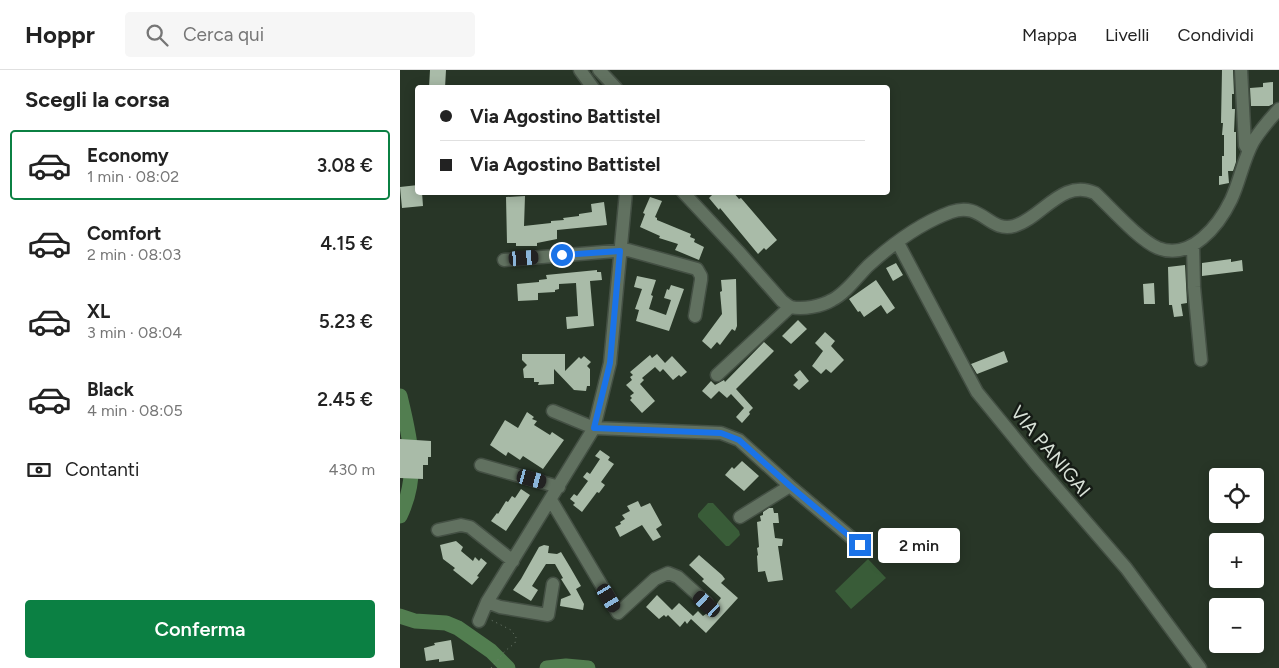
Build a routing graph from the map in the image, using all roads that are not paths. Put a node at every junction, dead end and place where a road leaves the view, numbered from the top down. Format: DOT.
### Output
graph roads {
  1 [pos="580,70"];
  2 [pos="599,70"];
  3 [pos="1241,70"];
  4 [pos="591,85"];
  5 [pos="613,85"];
  6 [pos="1279,110"];
  7 [pos="1247,148"];
  8 [pos="626,195"];
  9 [pos="686,195"];
  10 [pos="898,243"];
  11 [pos="1193,246"];
  12 [pos="620,251"];
  13 [pos="504,260"];
  14 [pos="790,307"];
  15 [pos="695,316"];
  16 [pos="1201,360"];
  17 [pos="717,376"];
  18 [pos="552,411"];
  19 [pos="594,428"];
  20 [pos="481,465"];
  21 [pos="790,486"];
  22 [pos="559,487"];
  23 [pos="551,500"];
  24 [pos="740,518"];
  25 [pos="438,530"];
  26 [pos="860,545"];
  27 [pos="512,561"];
  28 [pos="553,584"];
  29 [pos="487,602"];
  30 [pos="707,604"];
  31 [pos="480,618"];
  32 [pos="1200,668"];
  1 -- 4 [label="street"];
  2 -- 5 [label="street"];
  3 -- 7 [label="street"];
  6 -- 11 [label="street"];
  8 -- 12 [label="street"];
  9 -- 14 [label="street"];
  10 -- 11 [label="street"];
  10 -- 14 [label="street"];
  10 -- 32 [label="street, VIA PANIGAI"];
  11 -- 16 [label="street"];
  12 -- 13 [label="street"];
  12 -- 15 [label="street"];
  12 -- 19 [label="street"];
  14 -- 17 [label="street"];
  18 -- 19 [label="street"];
  19 -- 21 [label="street"];
  19 -- 22 [label="street"];
  20 -- 22 [label="street"];
  21 -- 24 [label="street"];
  21 -- 26 [label="street"];
  22 -- 23 [label="street"];
  23 -- 27 [label="street"];
  23 -- 30 [label="street"];
  25 -- 27 [label="street"];
  27 -- 29 [label="street"];
  28 -- 29 [label="street"];
  29 -- 31 [label="street"];
}
